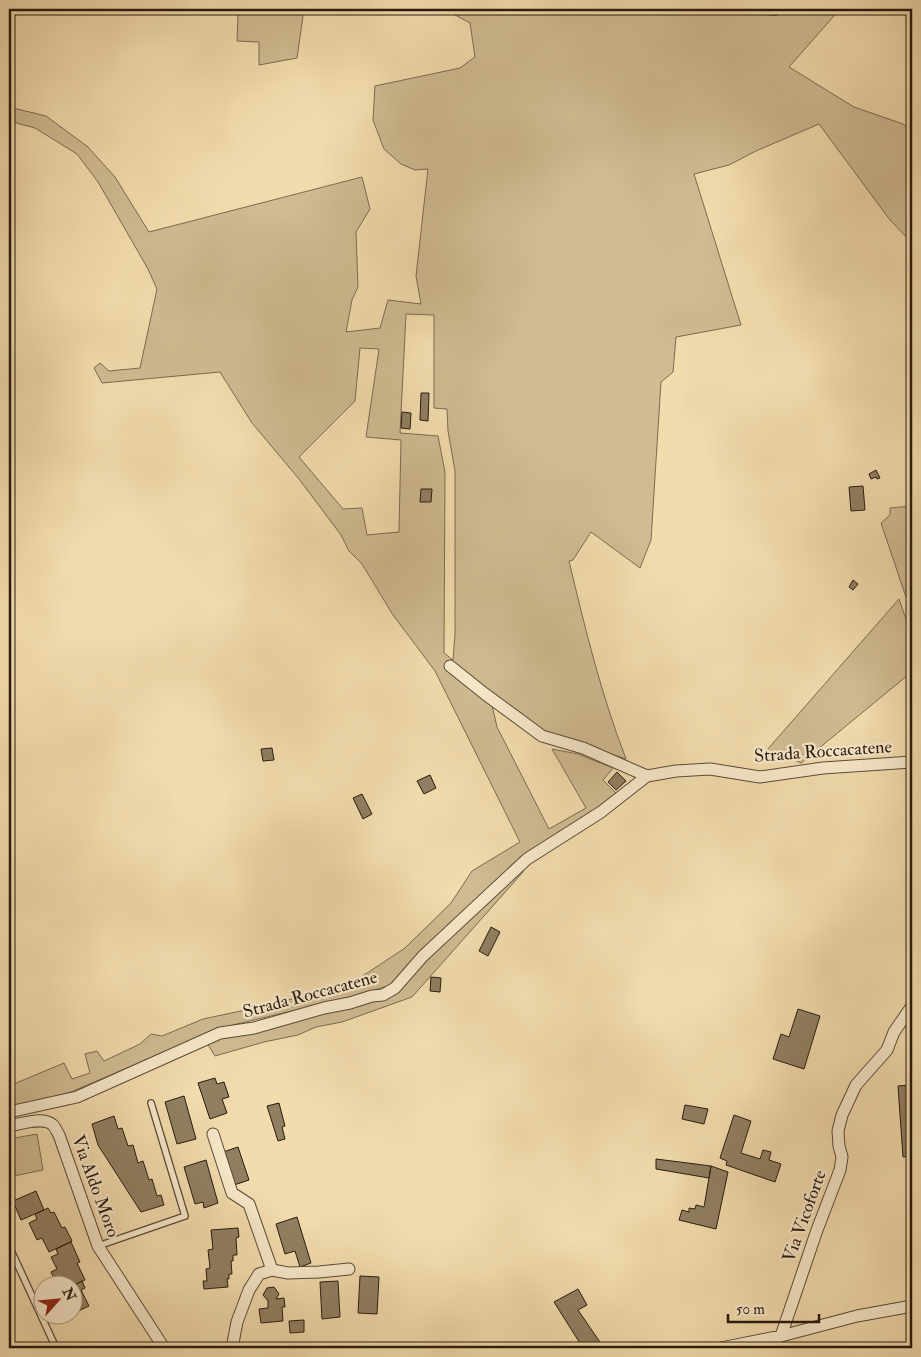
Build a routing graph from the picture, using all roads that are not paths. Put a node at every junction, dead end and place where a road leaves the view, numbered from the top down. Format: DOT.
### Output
graph roads {
  1 [pos="450,666"];
  2 [pos="912,762"];
  3 [pos="647,776"];
  4 [pos="912,1006"];
  5 [pos="151,1103"];
  6 [pos="9,1112"];
  7 [pos="9,1126"];
  8 [pos="213,1134"];
  9 [pos="9,1246"];
  10 [pos="98,1246"];
  11 [pos="349,1269"];
  12 [pos="272,1270"];
  13 [pos="912,1306"];
  14 [pos="781,1336"];
  15 [pos="56,1348"];
  16 [pos="164,1348"];
  17 [pos="232,1348"];
  18 [pos="721,1348"];
  19 [pos="772,1348"];
  1 -- 3 [label="street"];
  2 -- 3 [label="street, Strada Roccacatene"];
  3 -- 6 [label="street, Strada Roccacatene"];
  4 -- 14 [label="street, Via Vicoforte"];
  5 -- 10 [label="lane"];
  7 -- 10 [label="street, Via Aldo Moro"];
  8 -- 12 [label="street"];
  9 -- 15 [label="lane"];
  10 -- 16 [label="street, Via Aldo Moro"];
  11 -- 12 [label="street"];
  12 -- 17 [label="street"];
  13 -- 14 [label="street"];
  14 -- 18 [label="street"];
  14 -- 19 [label="lane"];
}
